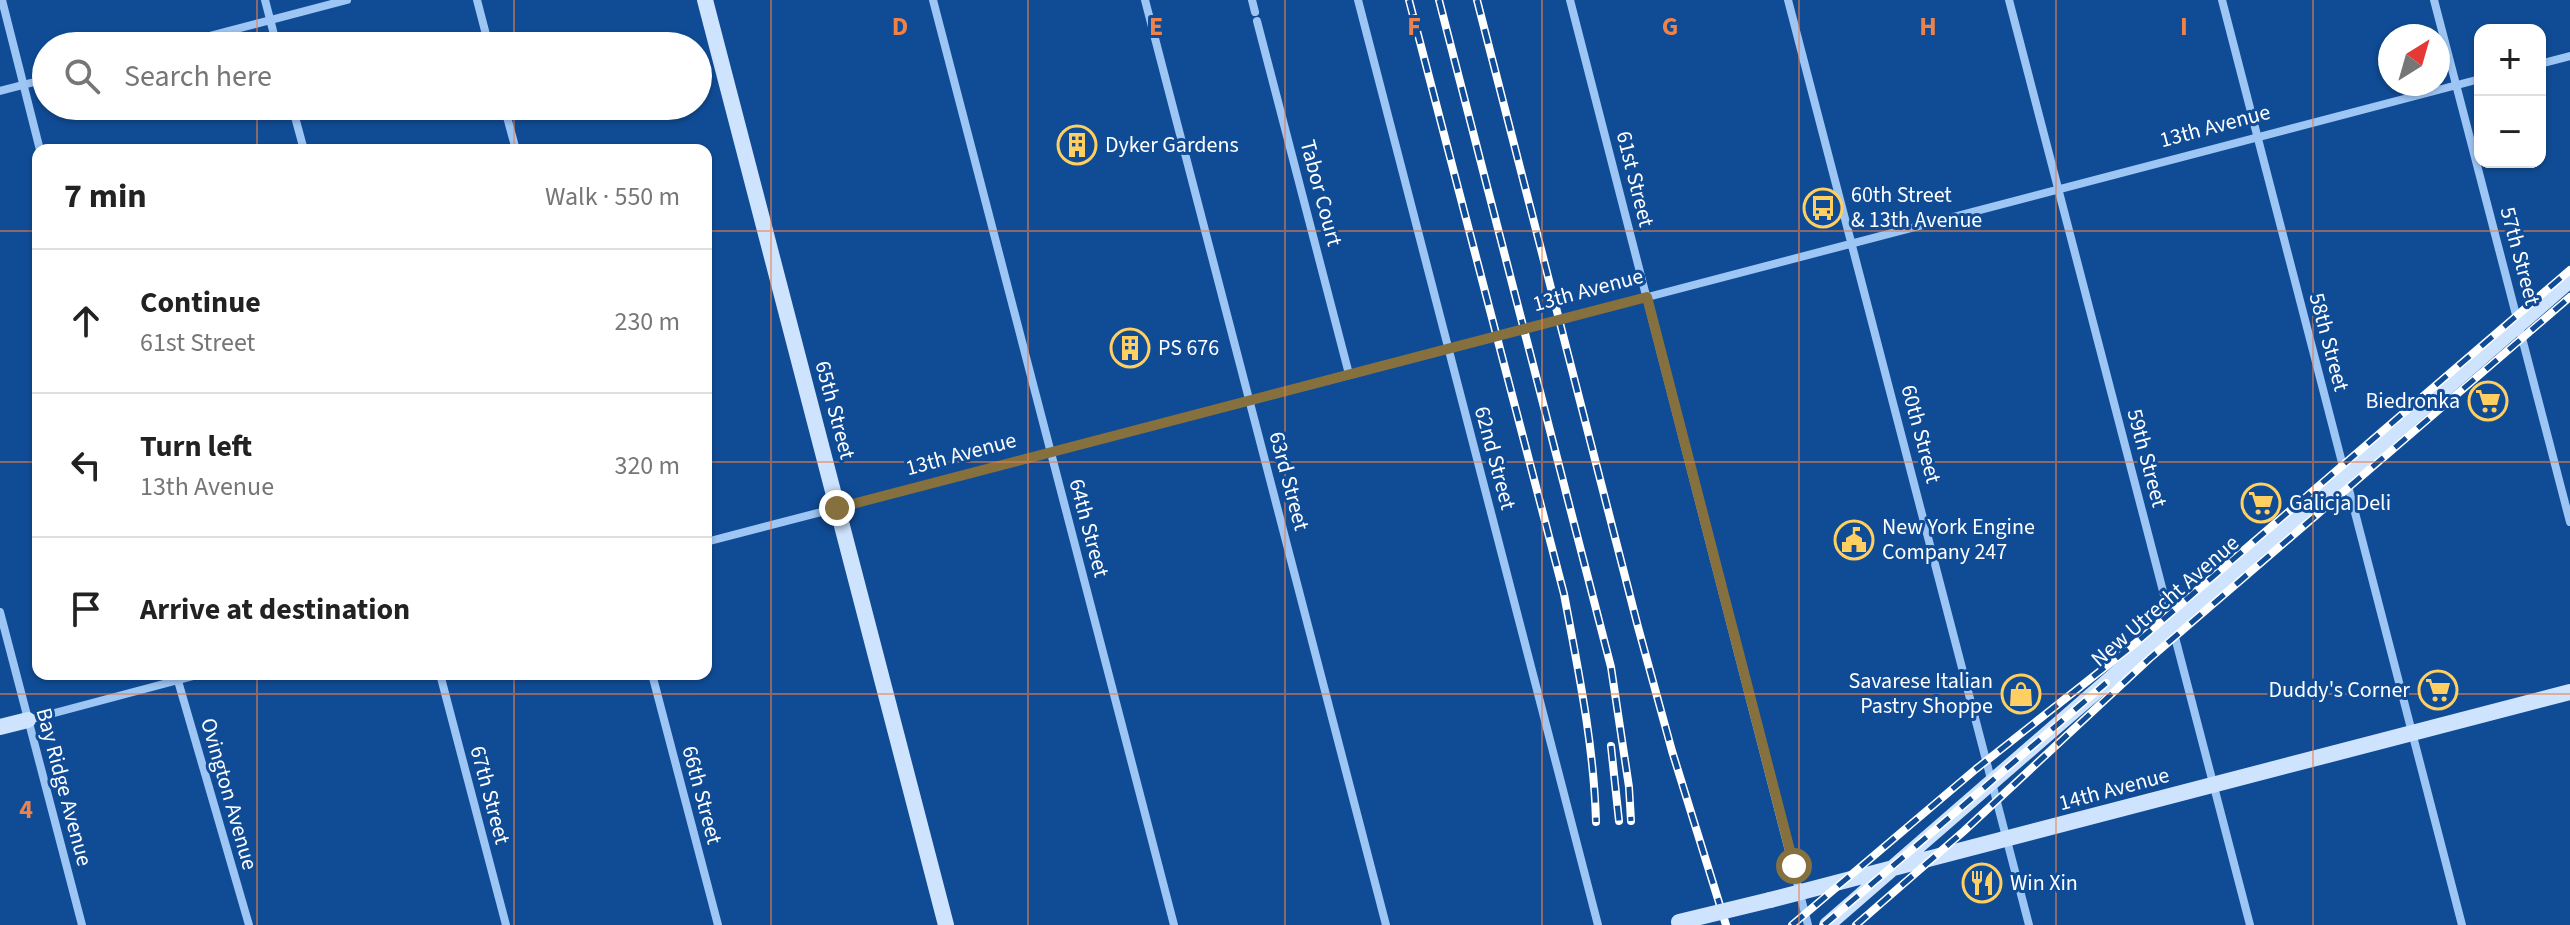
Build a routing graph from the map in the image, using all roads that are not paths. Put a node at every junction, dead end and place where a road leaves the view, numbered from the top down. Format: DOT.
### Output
graph roads {
  1 [pos="2,0"];
  2 [pos="265,0"];
  3 [pos="347,0"];
  4 [pos="477,0"];
  5 [pos="705,0"];
  6 [pos="933,0"];
  7 [pos="1145,0"];
  8 [pos="1252,0"];
  9 [pos="1358,0"];
  10 [pos="1570,0"];
  11 [pos="1788,0"];
  12 [pos="2009,0"];
  13 [pos="2222,0"];
  14 [pos="2434,0"];
  15 [pos="270,20"];
  16 [pos="224,32"];
  17 [pos="273,32"];
  18 [pos="485,32"];
  19 [pos="2570,56"];
  20 [pos="2546,62"];
  21 [pos="2474,80"];
  22 [pos="32,83"];
  23 [pos="23,85"];
  24 [pos="2456,85"];
  25 [pos="0,91"];
  26 [pos="32,119"];
  27 [pos="32,120"];
  28 [pos="296,120"];
  29 [pos="508,120"];
  30 [pos="2258,138"];
  31 [pos="38,144"];
  32 [pos="302,144"];
  33 [pos="514,144"];
  34 [pos="2058,190"];
  35 [pos="1853,243"];
  36 [pos="2570,280"];
  37 [pos="1647,297"];
  38 [pos="2519,324"];
  39 [pos="1448,350"];
  40 [pos="1349,374"];
  41 [pos="1249,401"];
  42 [pos="1051,453"];
  43 [pos="2345,475"];
  44 [pos="837,508"];
  45 [pos="2570,522"];
  46 [pos="712,540"];
  47 [pos="0,612"];
  48 [pos="2171,624"];
  49 [pos="166,680"];
  50 [pos="177,680"];
  51 [pos="442,680"];
  52 [pos="654,680"];
  53 [pos="2570,692"];
  54 [pos="28,720"];
  55 [pos="0,727"];
  56 [pos="2412,733"];
  57 [pos="1992,783"];
  58 [pos="2213,785"];
  59 [pos="2007,839"];
  60 [pos="1893,868"];
  61 [pos="1800,892"];
  62 [pos="1673,923"];
  63 [pos="82,925"];
  64 [pos="249,925"];
  65 [pos="506,925"];
  66 [pos="718,925"];
  67 [pos="946,925"];
  68 [pos="1174,925"];
  69 [pos="1386,925"];
  70 [pos="1598,925"];
  71 [pos="1808,925"];
  72 [pos="1827,925"];
  73 [pos="2029,925"];
  74 [pos="2250,925"];
  75 [pos="2462,925"];
  1 -- 23 [label="street"];
  2 -- 15 [label="street"];
  3 -- 15 [label="street"];
  4 -- 18 [label="street"];
  5 -- 44 [label="main road, 65th Street"];
  6 -- 42 [label="street, 64th Street"];
  7 -- 41 [label="street, 63rd Street"];
  8 -- 40 [label="street, Tabor Court"];
  9 -- 39 [label="street, 62nd Street"];
  10 -- 37 [label="street, 61st Street"];
  11 -- 35 [label="street, 60th Street"];
  12 -- 34 [label="street, 59th Street"];
  13 -- 30 [label="street, 58th Street"];
  14 -- 24 [label="street, 57th Street"];
  15 -- 16 [label="street"];
  15 -- 17 [label="street"];
  19 -- 20 [label="street"];
  21 -- 24 [label="street, 13th Avenue"];
  22 -- 23 [label="street"];
  23 -- 25 [label="street"];
  23 -- 26 [label="street"];
  24 -- 30 [label="street, 13th Avenue"];
  24 -- 38 [label="street, 57th Street"];
  27 -- 31 [label="street"];
  28 -- 32 [label="street"];
  29 -- 33 [label="street"];
  30 -- 34 [label="street, 13th Avenue"];
  30 -- 43 [label="street, 58th Street"];
  34 -- 35 [label="street, 13th Avenue"];
  34 -- 48 [label="street, 59th Street"];
  35 -- 37 [label="street, 13th Avenue"];
  35 -- 57 [label="street, 60th Street"];
  36 -- 38 [label="main road, New Utrecht Avenue"];
  37 -- 39 [label="street, 13th Avenue, bridge"];
  37 -- 61 [label="street, 61st Street"];
  38 -- 43 [label="main road, New Utrecht Avenue"];
  38 -- 45 [label="street, 57th Street"];
  39 -- 40 [label="street, 13th Avenue"];
  39 -- 70 [label="street, 62nd Street"];
  40 -- 41 [label="street, 13th Avenue"];
  41 -- 42 [label="street, 13th Avenue"];
  41 -- 69 [label="street, 63rd Street"];
  42 -- 44 [label="street, 13th Avenue"];
  42 -- 68 [label="street, 64th Street"];
  43 -- 48 [label="main road, New Utrecht Avenue"];
  43 -- 56 [label="street, 58th Street"];
  44 -- 46 [label="street, 13th Avenue"];
  44 -- 67 [label="main road, 65th Street"];
  47 -- 54 [label="street, Bay Ridge Avenue"];
  48 -- 57 [label="main road, New Utrecht Avenue"];
  48 -- 58 [label="street, 59th Street"];
  49 -- 54 [label="street"];
  50 -- 64 [label="street, Ovington Avenue"];
  51 -- 65 [label="street, 67th Street"];
  52 -- 66 [label="street, 66th Street"];
  53 -- 56 [label="main road, 14th Avenue"];
  54 -- 55 [label="main road"];
  54 -- 63 [label="street, Bay Ridge Avenue"];
  56 -- 58 [label="main road, 14th Avenue"];
  56 -- 75 [label="street, 58th Street"];
  57 -- 59 [label="street, 60th Street"];
  57 -- 60 [label="main road, New Utrecht Avenue"];
  58 -- 59 [label="main road, 14th Avenue"];
  58 -- 74 [label="street, 59th Street"];
  59 -- 60 [label="main road, 14th Avenue"];
  59 -- 73 [label="street, 60th Street"];
  60 -- 61 [label="main road, 14th Avenue"];
  60 -- 72 [label="main road, New Utrecht Avenue"];
  61 -- 62 [label="main road, 14th Avenue, bridge"];
  61 -- 71 [label="street, 61st Street"];
}
